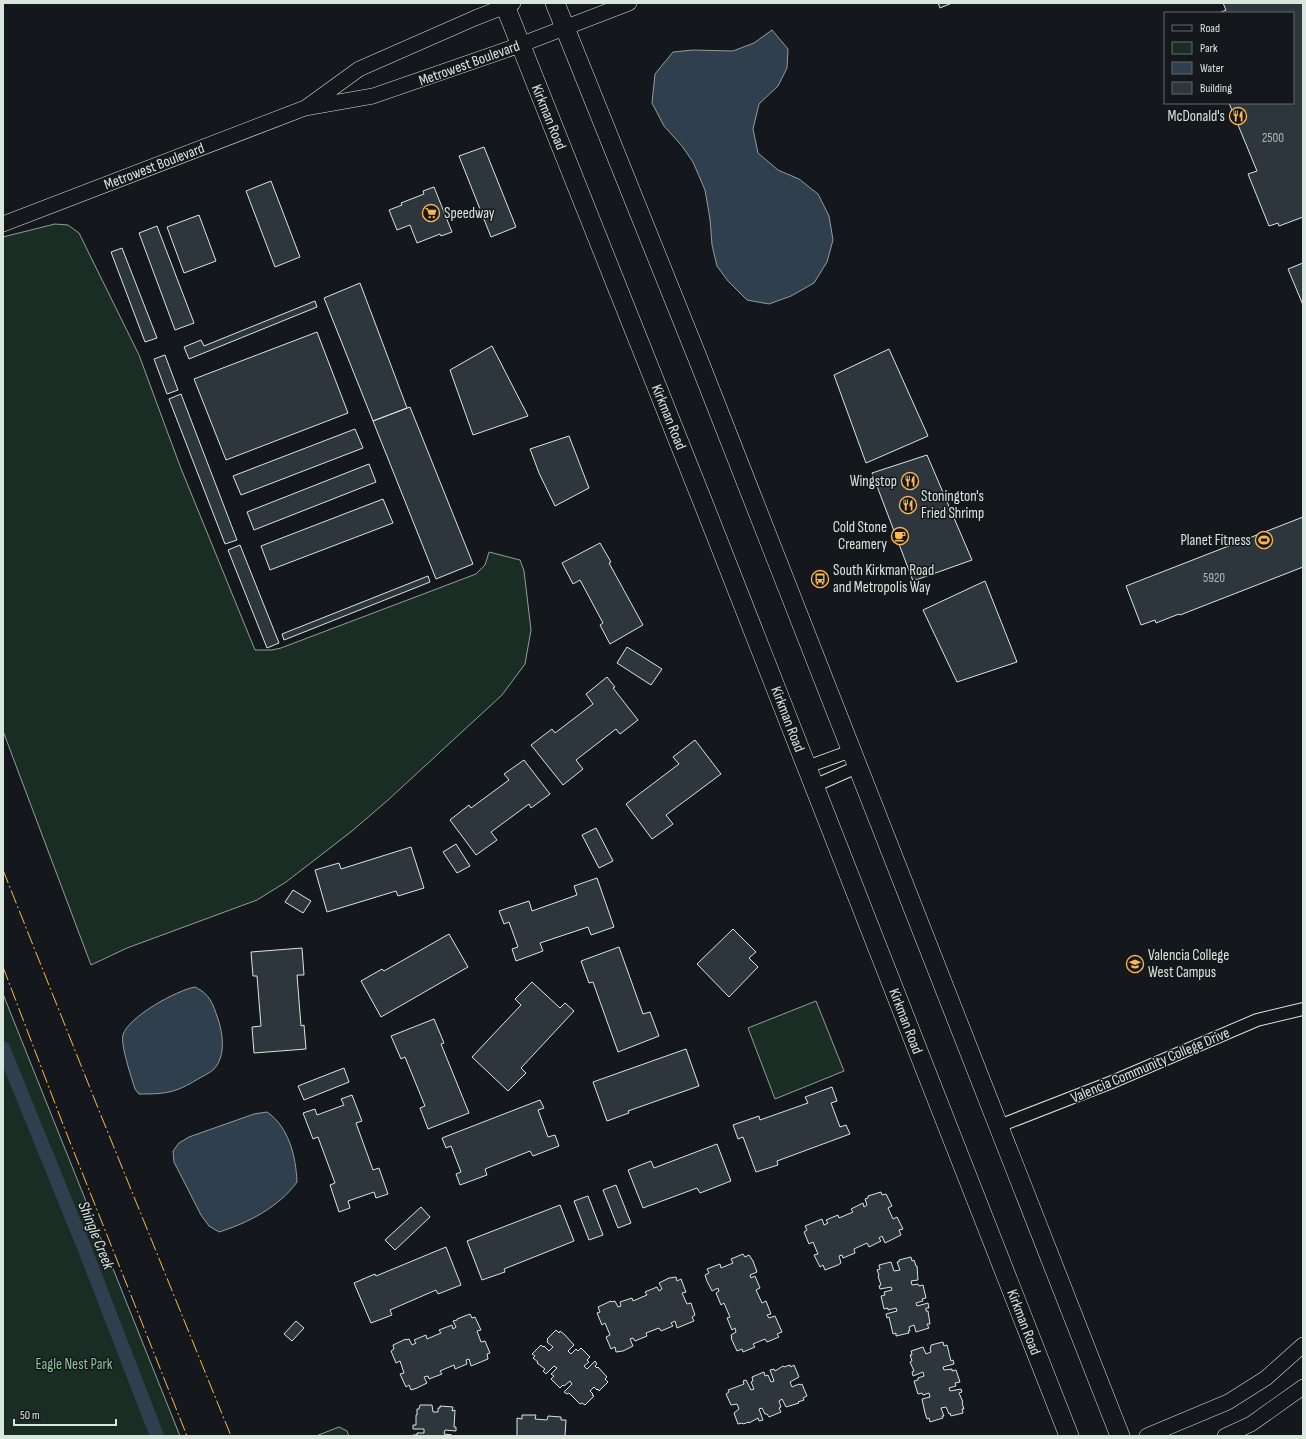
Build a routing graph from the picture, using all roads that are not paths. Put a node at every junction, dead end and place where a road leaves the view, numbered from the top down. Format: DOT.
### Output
graph roads {
  1 [pos="555,3"];
  2 [pos="629,3"];
  3 [pos="507,4"];
  4 [pos="565,28"];
  5 [pos="520,45"];
  6 [pos="305,108"];
  7 [pos="3,224"];
  8 [pos="854,759"];
  9 [pos="807,767"];
  10 [pos="814,786"];
  11 [pos="1303,1009"];
  12 [pos="999,1126"];
  13 [pos="1303,1345"];
  14 [pos="1303,1387"];
  15 [pos="1069,1436"];
  16 [pos="1120,1436"];
  17 [pos="1147,1436"];
  18 [pos="1225,1436"];
  1 -- 4 [label="main road"];
  2 -- 4 [label="street, Metrowest Boulevard"];
  3 -- 5 [label="main road, Kirkman Road"];
  3 -- 6 [label="street, Metrowest Boulevard"];
  4 -- 5 [label="street, Metrowest Boulevard"];
  4 -- 8 [label="main road"];
  5 -- 6 [label="street, Metrowest Boulevard"];
  5 -- 9 [label="main road, Kirkman Road"];
  6 -- 7 [label="street, Metrowest Boulevard"];
  8 -- 9 [label="street"];
  8 -- 10 [label="street"];
  8 -- 12 [label="main road"];
  9 -- 10 [label="main road, Kirkman Road"];
  10 -- 15 [label="main road, Kirkman Road"];
  11 -- 12 [label="street, Valencia Community College Drive"];
  12 -- 16 [label="main road"];
  13 -- 17 [label="street"];
  14 -- 18 [label="street"];
}
